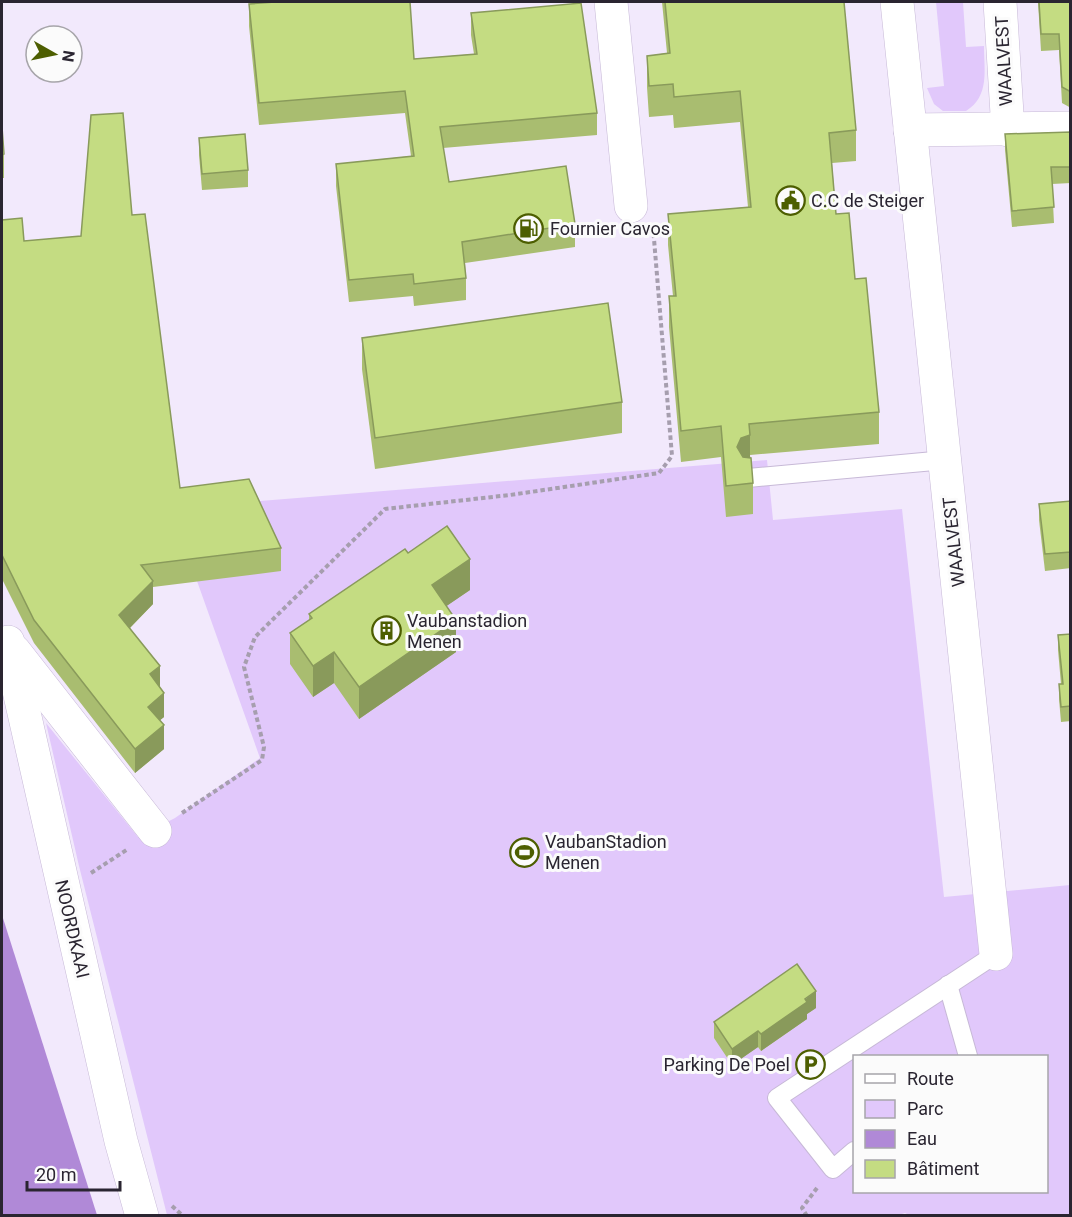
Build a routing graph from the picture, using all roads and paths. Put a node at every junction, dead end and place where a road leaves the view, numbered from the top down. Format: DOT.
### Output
graph roads {
  1 [pos="611,2"];
  2 [pos="897,2"];
  3 [pos="1000,2"];
  4 [pos="1071,128"];
  5 [pos="910,130"];
  6 [pos="1008,130"];
  7 [pos="631,206"];
  8 [pos="945,460"];
  9 [pos="748,478"];
  10 [pos="4,637"];
  11 [pos="155,831"];
  12 [pos="63,891"];
  13 [pos="996,954"];
  14 [pos="948,985"];
  15 [pos="968,1055"];
  16 [pos="853,1153"];
  17 [pos="833,1169"];
  18 [pos="142,1215"];
  19 [pos="807,1215"];
  1 -- 7 [label="street"];
  2 -- 5 [label="street, WAALVEST"];
  3 -- 6 [label="street, WAALVEST"];
  4 -- 6 [label="street"];
  5 -- 6 [label="street, WAALVEST"];
  5 -- 8 [label="street, WAALVEST"];
  7 -- 11 [label="path"];
  8 -- 9 [label="lane"];
  8 -- 13 [label="street, WAALVEST"];
  10 -- 11 [label="street, NOORDKAAI"];
  10 -- 12 [label="street, NOORDKAAI"];
  11 -- 12 [label="path"];
  12 -- 18 [label="street, NOORDKAAI"];
  13 -- 14 [label="lane"];
  14 -- 15 [label="lane"];
  14 -- 17 [label="lane"];
  16 -- 17 [label="lane"];
  17 -- 19 [label="path"];
}
